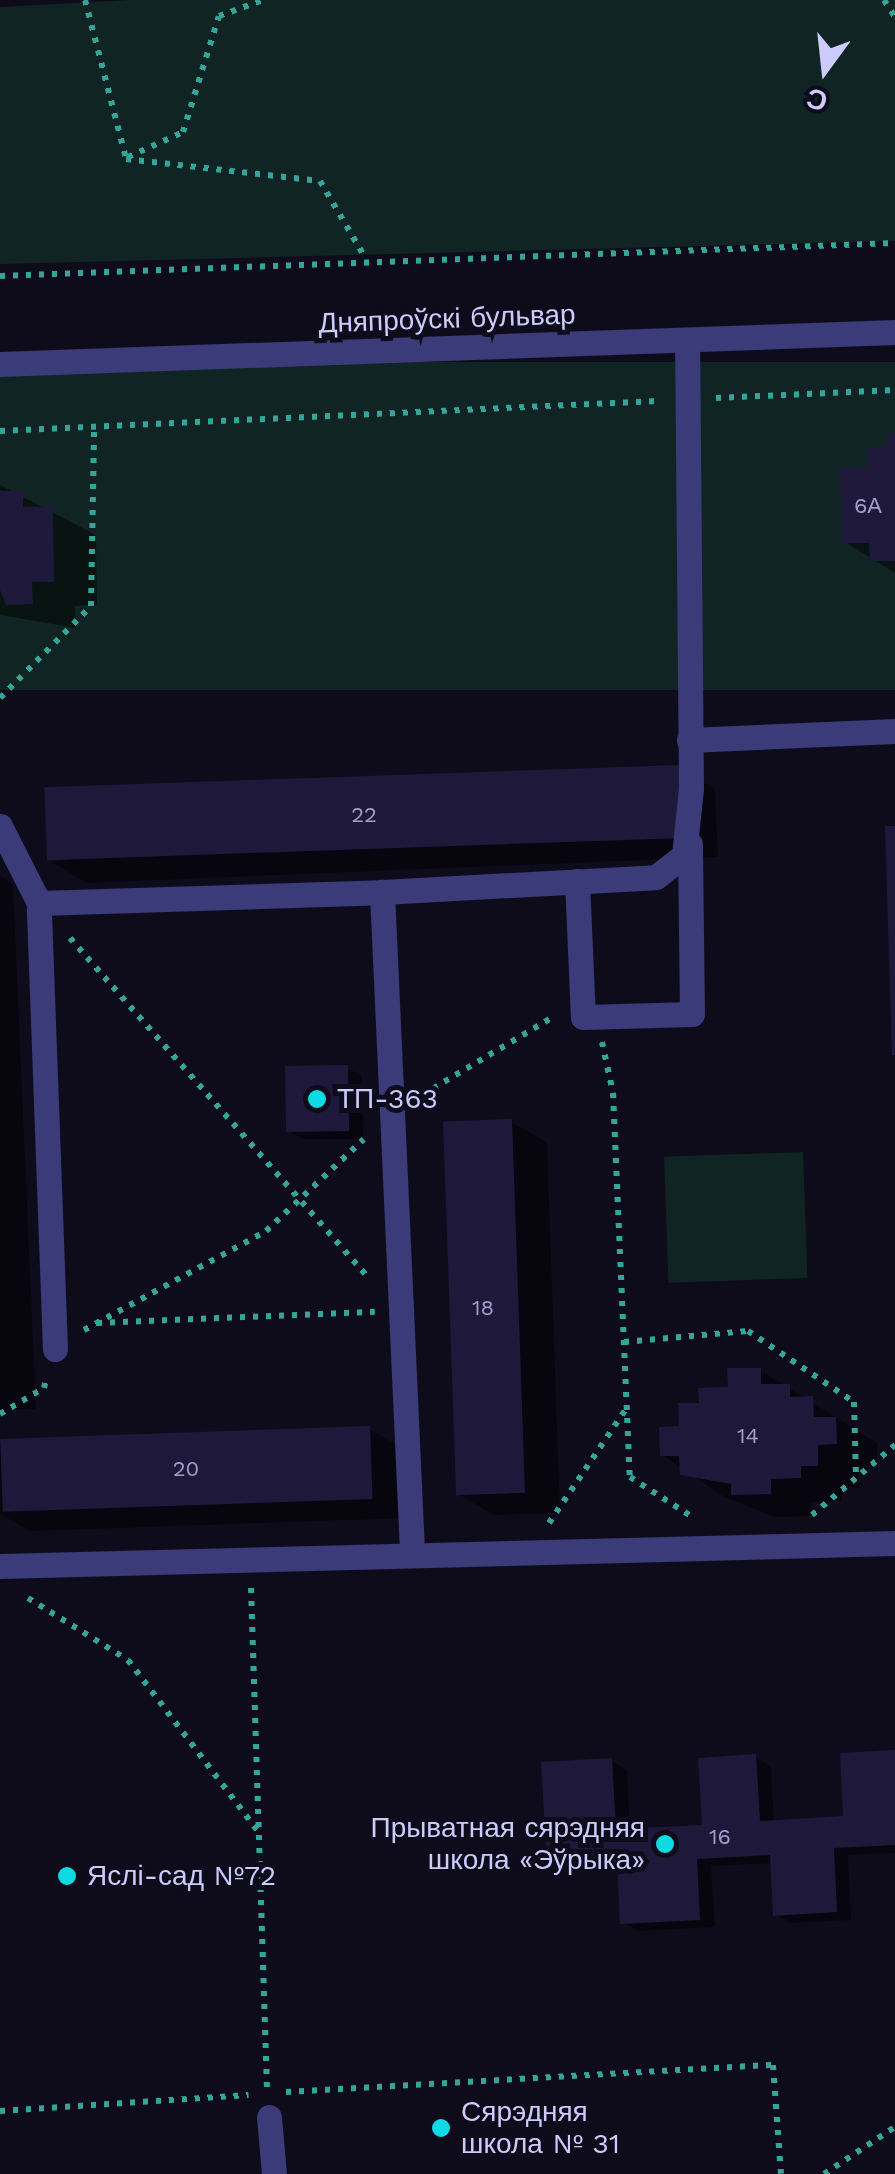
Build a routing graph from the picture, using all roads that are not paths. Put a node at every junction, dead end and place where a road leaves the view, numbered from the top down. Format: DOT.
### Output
graph roads {
  1 [pos="895,332"];
  2 [pos="688,340"];
  3 [pos="0,364"];
  4 [pos="895,731"];
  5 [pos="689,740"];
  6 [pos="0,826"];
  7 [pos="690,842"];
  8 [pos="577,882"];
  9 [pos="382,892"];
  10 [pos="39,903"];
  11 [pos="55,1350"];
  12 [pos="895,1543"];
  13 [pos="412,1551"];
  14 [pos="0,1566"];
  15 [pos="268,2105"];
  16 [pos="274,2174"];
  1 -- 2 [label="street, Дняпроўскі бульвар"];
  2 -- 3 [label="street, Дняпроўскі бульвар"];
  2 -- 5 [label="street"];
  4 -- 5 [label="street"];
  5 -- 7 [label="street"];
  6 -- 10 [label="street"];
  7 -- 8 [label="street"];
  7 -- 8 [label="street"];
  8 -- 9 [label="street"];
  9 -- 10 [label="street"];
  9 -- 13 [label="street"];
  10 -- 11 [label="street"];
  12 -- 13 [label="street"];
  13 -- 14 [label="street"];
  15 -- 16 [label="street"];
}
